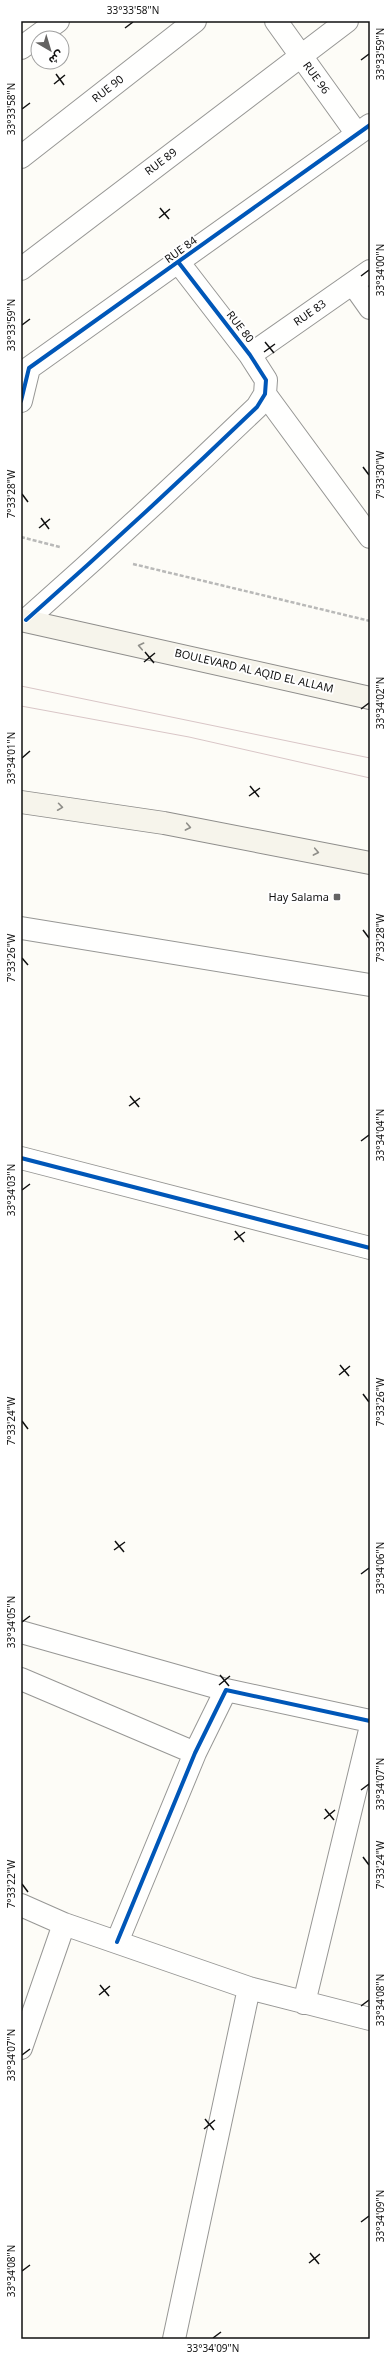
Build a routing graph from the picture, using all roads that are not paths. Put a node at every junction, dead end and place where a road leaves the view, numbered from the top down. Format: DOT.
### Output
graph roads {
  1 [pos="58,21"];
  2 [pos="195,21"];
  3 [pos="276,21"];
  4 [pos="347,21"];
  5 [pos="21,48"];
  6 [pos="300,55"];
  7 [pos="364,130"];
  8 [pos="21,157"];
  9 [pos="179,263"];
  10 [pos="21,269"];
  11 [pos="370,271"];
  12 [pos="353,284"];
  13 [pos="370,308"];
  14 [pos="250,355"];
  15 [pos="25,363"];
  16 [pos="21,400"];
  17 [pos="261,401"];
  18 [pos="370,537"];
  19 [pos="23,620"];
  20 [pos="370,698"];
  21 [pos="21,802"];
  22 [pos="370,863"];
  23 [pos="21,928"];
  24 [pos="370,985"];
  25 [pos="21,1158"];
  26 [pos="370,1248"];
  27 [pos="21,1632"];
  28 [pos="21,1679"];
  29 [pos="226,1690"];
  30 [pos="370,1721"];
  31 [pos="370,1730"];
  32 [pos="195,1752"];
  33 [pos="366,1762"];
  34 [pos="21,1905"];
  35 [pos="64,1924"];
  36 [pos="117,1942"];
  37 [pos="249,1988"];
  38 [pos="304,2003"];
  39 [pos="370,2019"];
  40 [pos="21,2048"];
  41 [pos="174,2339"];
  1 -- 5 [label="street"];
  2 -- 8 [label="street, RUE 90"];
  3 -- 6 [label="street, RUE 96"];
  4 -- 6 [label="street, RUE 89"];
  6 -- 7 [label="street, RUE 96"];
  6 -- 10 [label="street, RUE 89"];
  7 -- 9 [label="street, RUE 84"];
  9 -- 14 [label="street, RUE 80"];
  9 -- 15 [label="street, RUE 84"];
  11 -- 12 [label="street, RUE 83"];
  12 -- 13 [label="street"];
  12 -- 14 [label="street, RUE 83"];
  14 -- 17 [label="street, RUE 80"];
  15 -- 16 [label="street, RUE 84"];
  17 -- 18 [label="street"];
  17 -- 19 [label="street"];
  20 -- 19 [label="main road, BOULEVARD AL AQID EL ALLAM, one-way"];
  21 -- 22 [label="main road, one-way"];
  23 -- 24 [label="street"];
  25 -- 26 [label="street"];
  27 -- 29 [label="street"];
  28 -- 32 [label="street"];
  29 -- 30 [label="street"];
  29 -- 32 [label="street"];
  31 -- 33 [label="street"];
  32 -- 36 [label="street"];
  33 -- 38 [label="street"];
  34 -- 35 [label="street"];
  35 -- 36 [label="street"];
  35 -- 40 [label="street"];
  36 -- 37 [label="street"];
  37 -- 38 [label="street"];
  37 -- 41 [label="street"];
  38 -- 39 [label="street"];
}
